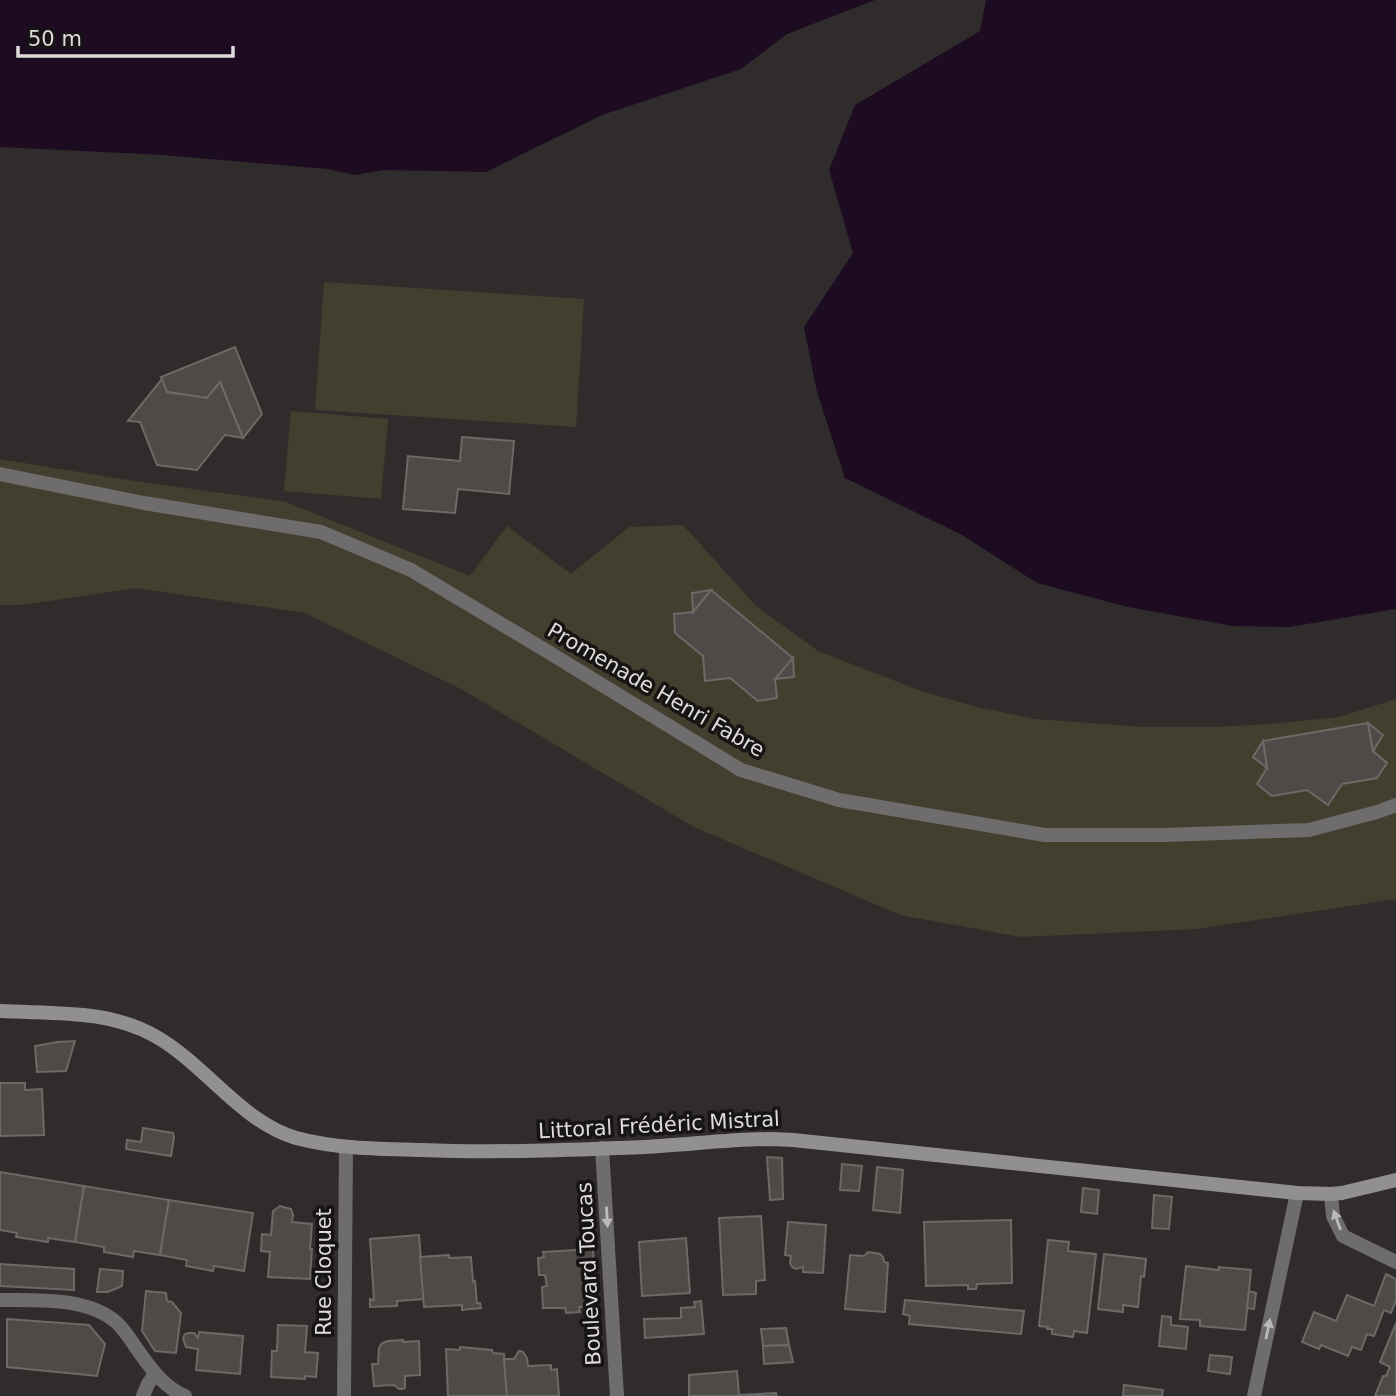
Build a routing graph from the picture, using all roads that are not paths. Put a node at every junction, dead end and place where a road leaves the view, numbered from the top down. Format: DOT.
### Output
graph roads {
  1 [pos="0,474"];
  2 [pos="1396,805"];
  3 [pos="0,1011"];
  4 [pos="346,1148"];
  5 [pos="602,1149"];
  6 [pos="1396,1180"];
  7 [pos="1297,1193"];
  8 [pos="1331,1194"];
  9 [pos="1396,1262"];
  10 [pos="0,1300"];
  11 [pos="155,1374"];
  12 [pos="144,1396"];
  13 [pos="185,1396"];
  14 [pos="344,1396"];
  15 [pos="617,1396"];
  16 [pos="1254,1396"];
  1 -- 2 [label="street, Promenade Henri Fabre"];
  3 -- 4 [label="main road, Littoral Frédéric Mistral"];
  4 -- 5 [label="main road, Littoral Frédéric Mistral"];
  4 -- 14 [label="street, Rue Cloquet"];
  5 -- 7 [label="main road, Littoral Frédéric Mistral"];
  5 -- 15 [label="street, Boulevard Toucas, one-way"];
  6 -- 8 [label="main road, Littoral Frédéric Mistral"];
  7 -- 8 [label="main road, Littoral Frédéric Mistral"];
  16 -- 7 [label="street, one-way"];
  9 -- 8 [label="street, one-way"];
  10 -- 11 [label="street"];
  11 -- 12 [label="street"];
  11 -- 13 [label="street"];
}
